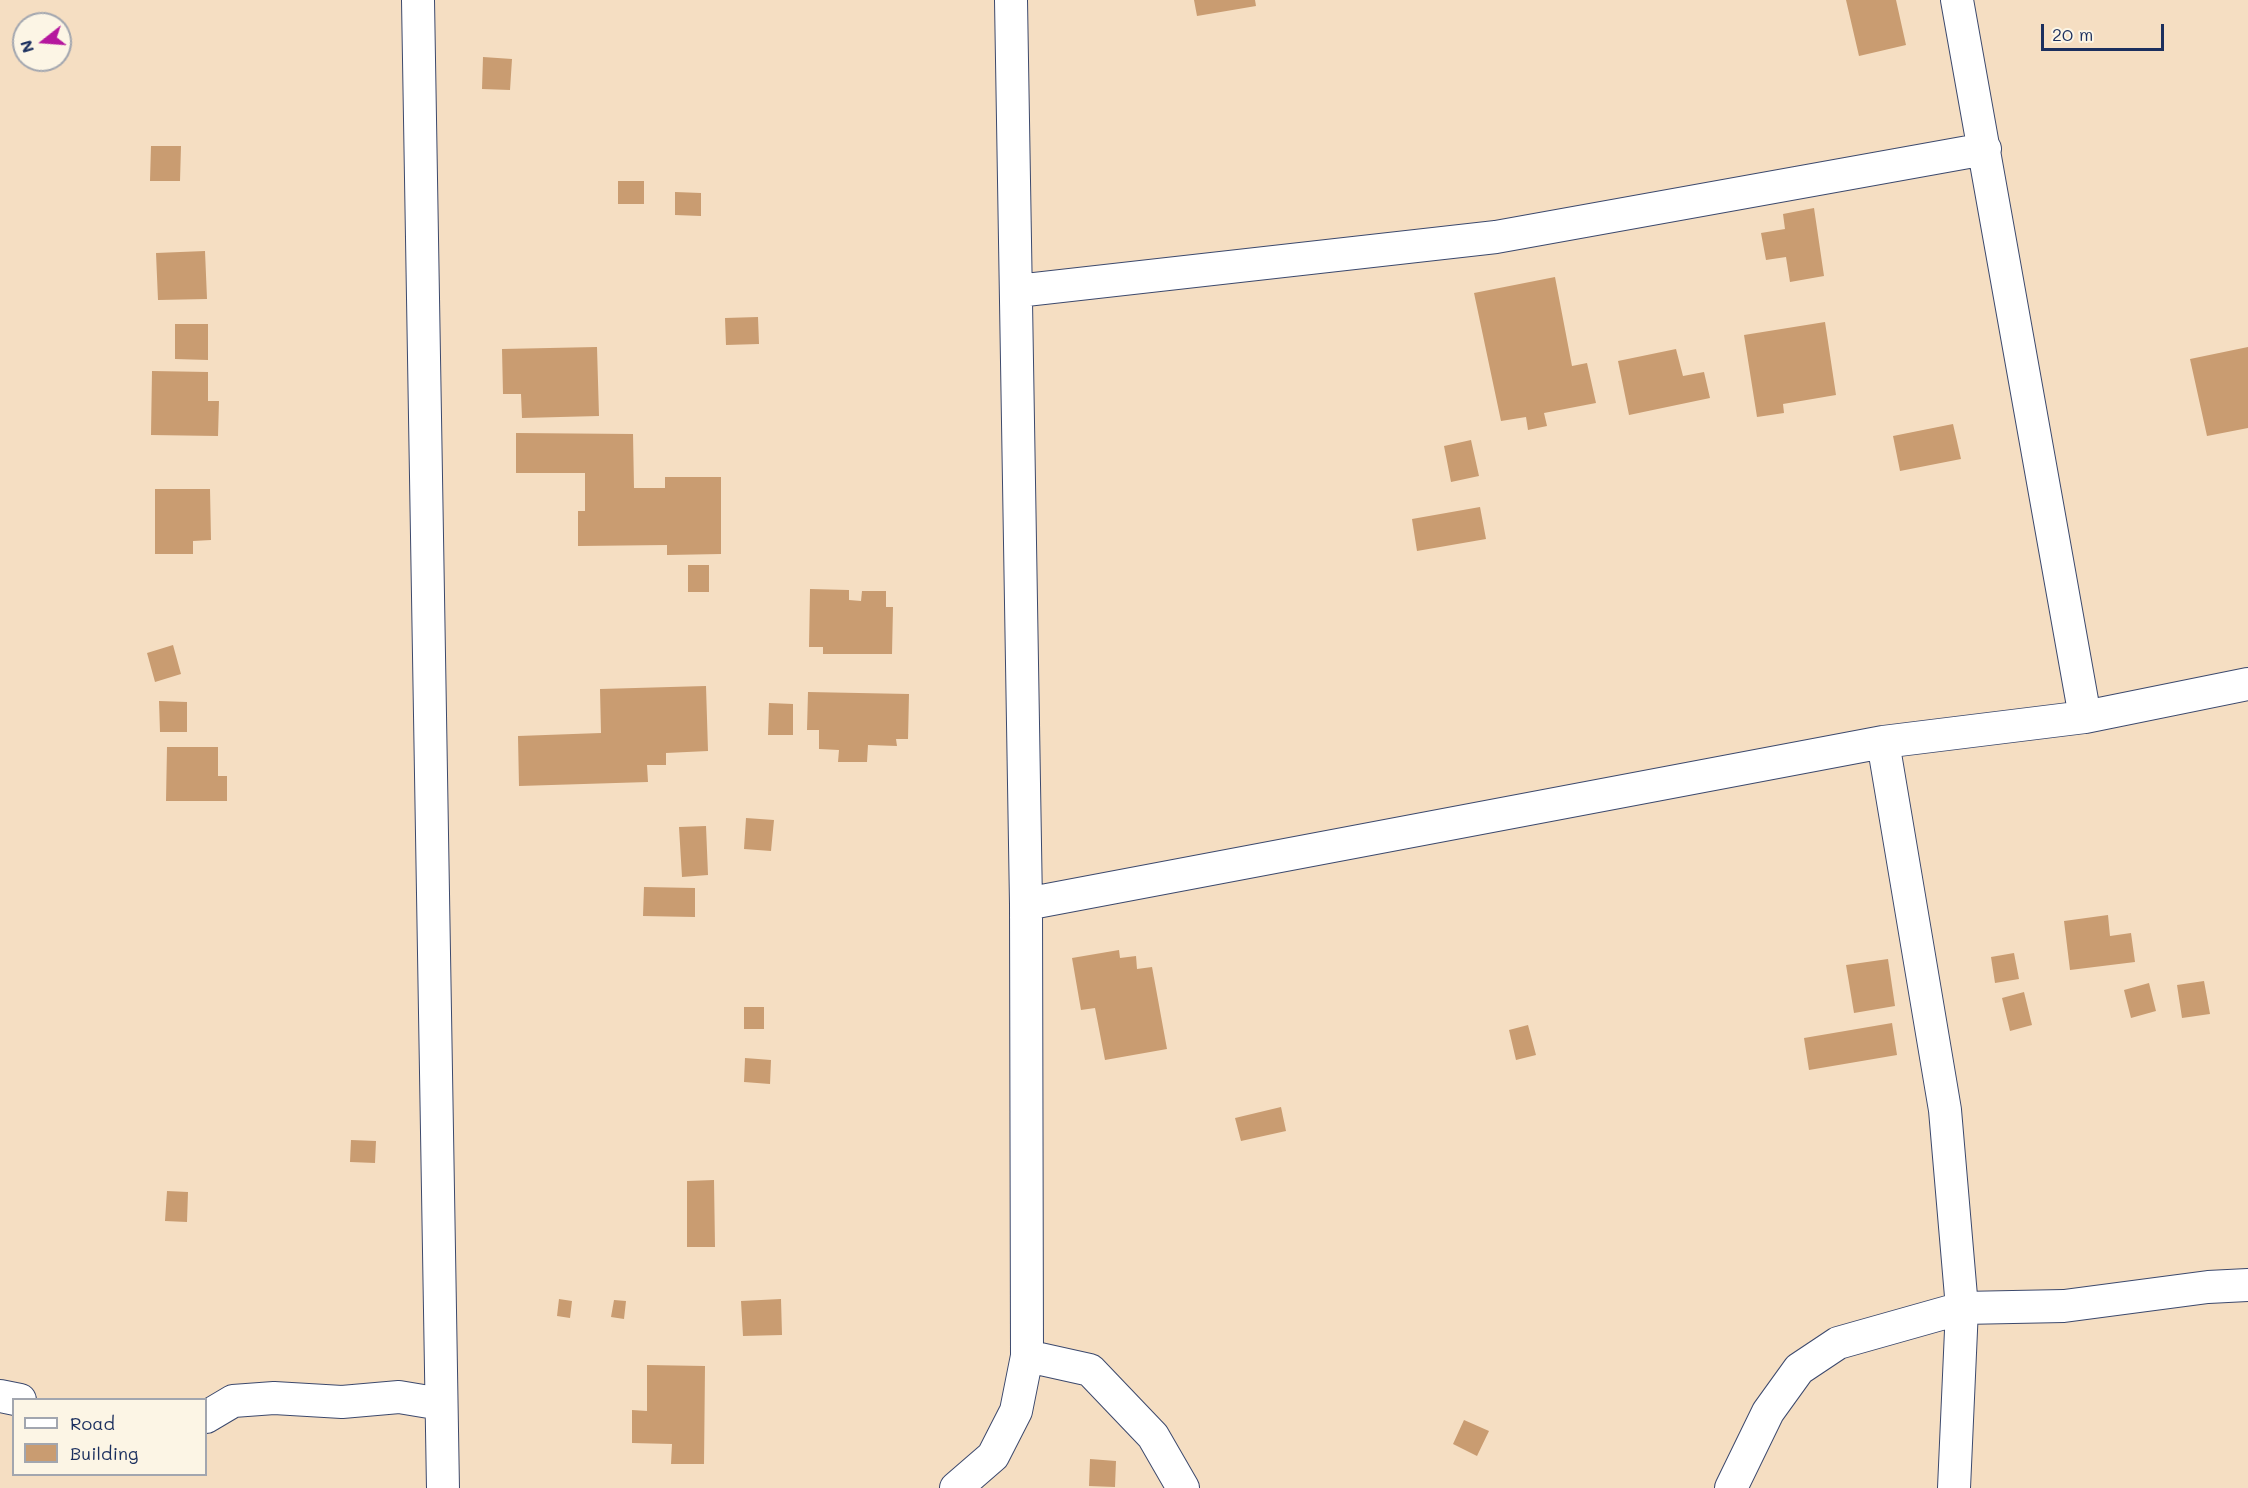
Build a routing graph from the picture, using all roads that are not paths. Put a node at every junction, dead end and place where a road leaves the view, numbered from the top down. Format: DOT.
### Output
graph roads {
  1 [pos="418,0"];
  2 [pos="1011,0"];
  3 [pos="1957,0"];
  4 [pos="1985,149"];
  5 [pos="1017,291"];
  6 [pos="2248,684"];
  7 [pos="2085,717"];
  8 [pos="1883,742"];
  9 [pos="1026,904"];
  10 [pos="2248,1286"];
  11 [pos="1962,1308"];
  12 [pos="1027,1356"];
  13 [pos="441,1404"];
  14 [pos="207,1416"];
  15 [pos="443,1488"];
  16 [pos="956,1488"];
  17 [pos="1182,1488"];
  18 [pos="1731,1488"];
  19 [pos="1954,1488"];
  1 -- 13 [label="street"];
  2 -- 5 [label="street"];
  3 -- 4 [label="street"];
  4 -- 5 [label="street"];
  4 -- 7 [label="street"];
  5 -- 9 [label="street"];
  6 -- 7 [label="street"];
  7 -- 8 [label="street"];
  8 -- 9 [label="street"];
  8 -- 11 [label="street"];
  9 -- 12 [label="street"];
  10 -- 11 [label="street"];
  11 -- 18 [label="street"];
  11 -- 19 [label="street"];
  12 -- 16 [label="street"];
  12 -- 17 [label="street"];
  13 -- 14 [label="street"];
  13 -- 15 [label="street"];
}
